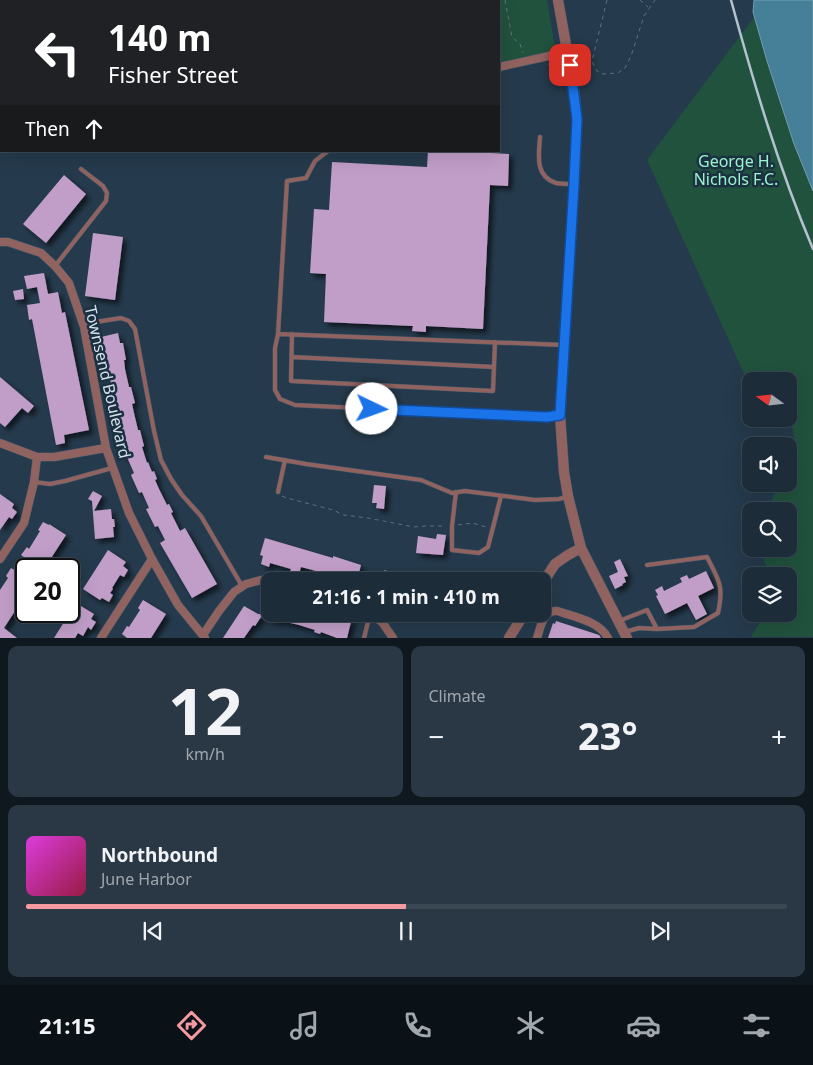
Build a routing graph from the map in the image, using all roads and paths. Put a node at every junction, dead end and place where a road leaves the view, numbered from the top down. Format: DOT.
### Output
graph roads {
  1 [pos="505,0"];
  2 [pos="558,0"];
  3 [pos="607,0"];
  4 [pos="640,0"];
  5 [pos="655,0"];
  6 [pos="649,7"];
  7 [pos="567,52"];
  8 [pos="524,61"];
  9 [pos="592,61"];
  10 [pos="548,64"];
  11 [pos="570,65"];
  12 [pos="500,67"];
  13 [pos="540,137"];
  14 [pos="327,152"];
  15 [pos="81,169"];
  16 [pos="574,184"];
  17 [pos="0,242"];
  18 [pos="55,266"];
  19 [pos="83,324"];
  20 [pos="278,334"];
  21 [pos="292,334"];
  22 [pos="494,342"];
  23 [pos="565,345"];
  24 [pos="292,357"];
  25 [pos="494,367"];
  26 [pos="560,415"];
  27 [pos="0,443"];
  28 [pos="106,448"];
  29 [pos="37,457"];
  30 [pos="266,457"];
  31 [pos="285,460"];
  32 [pos="113,467"];
  33 [pos="34,482"];
  34 [pos="278,492"];
  35 [pos="456,492"];
  36 [pos="501,496"];
  37 [pos="568,496"];
  38 [pos="452,526"];
  39 [pos="487,527"];
  40 [pos="581,548"];
  41 [pos="0,559"];
  42 [pos="152,559"];
  43 [pos="647,565"];
  44 [pos="550,572"];
  45 [pos="261,580"];
  46 [pos="242,586"];
  47 [pos="619,621"];
  48 [pos="368,622"];
  49 [pos="382,622"];
  50 [pos="519,622"];
  51 [pos="657,629"];
  52 [pos="626,635"];
  53 [pos="204,636"];
  54 [pos="101,638"];
  55 [pos="364,638"];
  56 [pos="393,638"];
  57 [pos="509,638"];
  58 [pos="537,638"];
  59 [pos="608,638"];
  1 -- 8 [label="path"];
  2 -- 7 [label="street"];
  3 -- 9 [label="path"];
  4 -- 6 [label="path"];
  5 -- 6 [label="path"];
  6 -- 9 [label="path"];
  7 -- 8 [label="street"];
  7 -- 11 [label="street"];
  8 -- 12 [label="street"];
  9 -- 11 [label="path"];
  10 -- 11 [label="path"];
  11 -- 16 [label="street"];
  13 -- 16 [label="lane"];
  14 -- 20 [label="lane"];
  15 -- 18 [label="lane"];
  16 -- 23 [label="street"];
  17 -- 18 [label="street, Townsend Boulevard"];
  18 -- 19 [label="street, Townsend Boulevard"];
  19 -- 28 [label="street, Townsend Boulevard"];
  19 -- 46 [label="lane"];
  20 -- 21 [label="lane"];
  20 -- 26 [label="lane"];
  21 -- 22 [label="lane"];
  21 -- 24 [label="lane"];
  22 -- 23 [label="lane"];
  22 -- 25 [label="lane"];
  23 -- 26 [label="street"];
  24 -- 25 [label="lane"];
  24 -- 25 [label="lane"];
  26 -- 37 [label="street"];
  27 -- 29 [label="street"];
  28 -- 29 [label="street"];
  28 -- 32 [label="street, Townsend Boulevard"];
  29 -- 33 [label="street"];
  30 -- 31 [label="lane"];
  31 -- 34 [label="lane"];
  31 -- 35 [label="lane"];
  32 -- 33 [label="lane"];
  32 -- 42 [label="street, Townsend Boulevard"];
  33 -- 41 [label="street"];
  34 -- 38 [label="path"];
  35 -- 36 [label="lane"];
  35 -- 38 [label="lane"];
  36 -- 37 [label="lane"];
  36 -- 38 [label="lane"];
  37 -- 40 [label="street"];
  38 -- 39 [label="path"];
  40 -- 44 [label="street"];
  40 -- 47 [label="street"];
  42 -- 53 [label="street, Townsend Boulevard"];
  42 -- 54 [label="street"];
  43 -- 51 [label="lane"];
  45 -- 46 [label="street"];
  46 -- 53 [label="street"];
  47 -- 51 [label="lane"];
  47 -- 52 [label="street"];
  48 -- 55 [label="lane"];
  49 -- 56 [label="street"];
  50 -- 57 [label="street"];
  51 -- 52 [label="lane"];
  58 -- 59 [label="street"];
}
